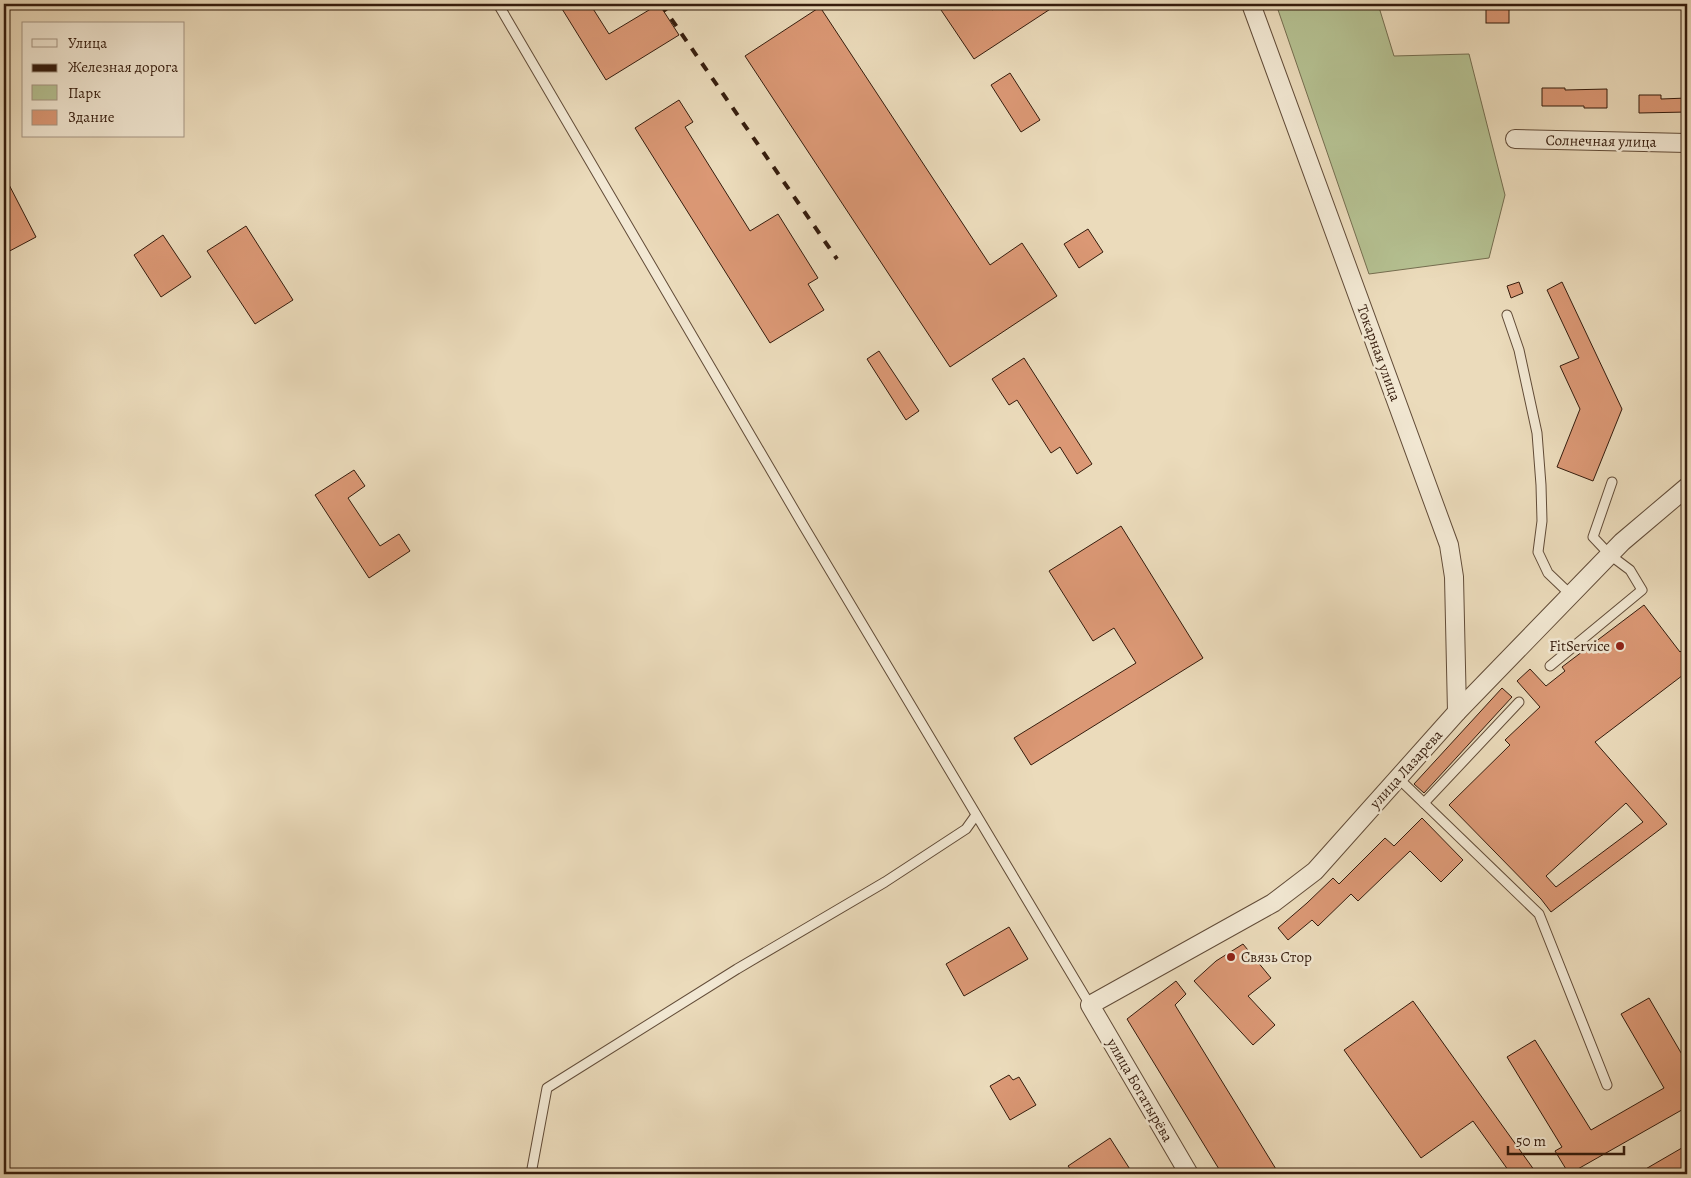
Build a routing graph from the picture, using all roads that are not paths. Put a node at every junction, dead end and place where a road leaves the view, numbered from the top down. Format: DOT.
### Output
graph roads {
  1 [pos="498,4"];
  2 [pos="1251,4"];
  3 [pos="1515,139"];
  4 [pos="1687,143"];
  5 [pos="1507,315"];
  6 [pos="1612,482"];
  7 [pos="1687,487"];
  8 [pos="1610,555"];
  9 [pos="1571,595"];
  10 [pos="1550,666"];
  11 [pos="1519,702"];
  12 [pos="1457,712"];
  13 [pos="1398,778"];
  14 [pos="1424,803"];
  15 [pos="976,815"];
  16 [pos="1090,1005"];
  17 [pos="1607,1085"];
  18 [pos="531,1174"];
  19 [pos="1189,1174"];
  1 -- 15 [label="lane"];
  2 -- 12 [label="street, Токарная улица"];
  3 -- 4 [label="street, Солнечная улица"];
  5 -- 9 [label="lane"];
  6 -- 8 [label="lane"];
  7 -- 8 [label="street, улица Лазарева"];
  8 -- 9 [label="street, улица Лазарева"];
  8 -- 10 [label="lane"];
  9 -- 12 [label="street, улица Лазарева"];
  11 -- 14 [label="lane"];
  12 -- 13 [label="street, улица Лазарева"];
  13 -- 14 [label="lane"];
  13 -- 16 [label="street, улица Лазарева"];
  14 -- 17 [label="lane"];
  15 -- 16 [label="lane"];
  15 -- 18 [label="lane"];
  16 -- 19 [label="street, улица Богатырёва"];
}
